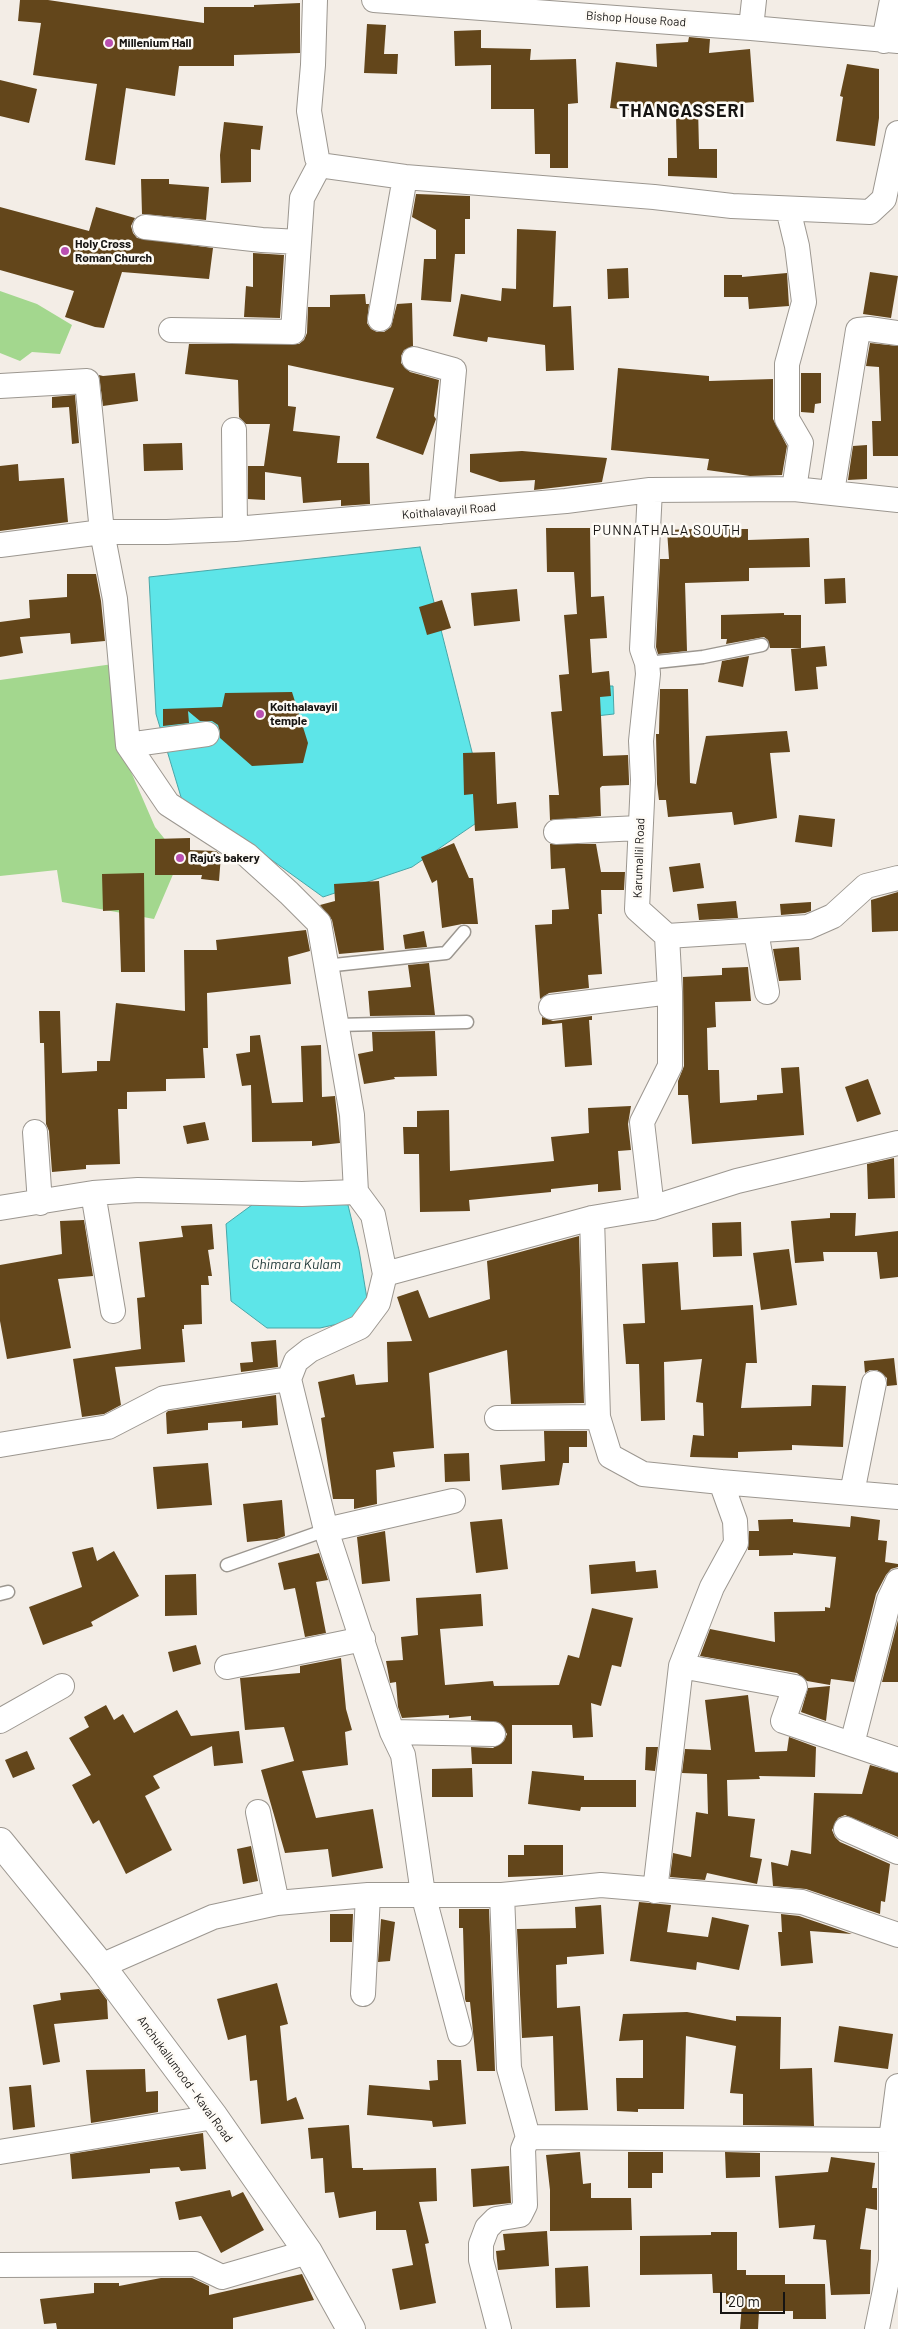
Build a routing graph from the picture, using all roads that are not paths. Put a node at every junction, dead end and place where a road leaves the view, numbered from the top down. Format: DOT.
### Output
graph roads {
  1 [pos="315,0"];
  2 [pos="374,0"];
  3 [pos="754,0"];
  4 [pos="892,0"];
  5 [pos="751,28"];
  6 [pos="891,41"];
  7 [pos="898,132"];
  8 [pos="320,164"];
  9 [pos="405,177"];
  10 [pos="788,209"];
  11 [pos="145,227"];
  12 [pos="299,242"];
  13 [pos="380,319"];
  14 [pos="171,330"];
  15 [pos="898,333"];
  16 [pos="414,359"];
  17 [pos="0,386"];
  18 [pos="234,430"];
  19 [pos="794,489"];
  20 [pos="650,490"];
  21 [pos="832,492"];
  22 [pos="898,500"];
  23 [pos="441,512"];
  24 [pos="234,529"];
  25 [pos="102,532"];
  26 [pos="0,546"];
  27 [pos="762,645"];
  28 [pos="647,663"];
  29 [pos="207,734"];
  30 [pos="128,744"];
  31 [pos="639,828"];
  32 [pos="556,832"];
  33 [pos="898,878"];
  34 [pos="464,932"];
  35 [pos="756,932"];
  36 [pos="667,936"];
  37 [pos="326,966"];
  38 [pos="670,992"];
  39 [pos="767,992"];
  40 [pos="552,1007"];
  41 [pos="467,1022"];
  42 [pos="336,1025"];
  43 [pos="35,1132"];
  44 [pos="898,1143"];
  45 [pos="356,1192"];
  46 [pos="93,1193"];
  47 [pos="40,1202"];
  48 [pos="0,1208"];
  49 [pos="652,1208"];
  50 [pos="592,1218"];
  51 [pos="385,1274"];
  52 [pos="113,1311"];
  53 [pos="289,1379"];
  54 [pos="874,1383"];
  55 [pos="598,1417"];
  56 [pos="497,1418"];
  57 [pos="0,1445"];
  58 [pos="722,1482"];
  59 [pos="852,1494"];
  60 [pos="898,1497"];
  61 [pos="453,1501"];
  62 [pos="326,1530"];
  63 [pos="227,1565"];
  64 [pos="898,1580"];
  65 [pos="363,1639"];
  66 [pos="681,1666"];
  67 [pos="227,1667"];
  68 [pos="62,1686"];
  69 [pos="0,1721"];
  70 [pos="392,1732"];
  71 [pos="492,1734"];
  72 [pos="852,1744"];
  73 [pos="898,1760"];
  74 [pos="258,1812"];
  75 [pos="846,1829"];
  76 [pos="2,1850"];
  77 [pos="898,1852"];
  78 [pos="655,1891"];
  79 [pos="423,1894"];
  80 [pos="368,1895"];
  81 [pos="502,1895"];
  82 [pos="277,1903"];
  83 [pos="898,1935"];
  84 [pos="101,1966"];
  85 [pos="363,1994"];
  86 [pos="460,2034"];
  87 [pos="898,2086"];
  88 [pos="214,2117"];
  89 [pos="528,2137"];
  90 [pos="891,2140"];
  91 [pos="0,2152"];
  92 [pos="308,2252"];
  93 [pos="894,2262"];
  94 [pos="0,2266"];
  95 [pos="351,2329"];
  96 [pos="499,2329"];
  97 [pos="877,2329"];
  1 -- 8 [label="street"];
  2 -- 5 [label="street, Bishop House Road"];
  3 -- 5 [label="street"];
  4 -- 6 [label="street"];
  5 -- 6 [label="street, Bishop House Road"];
  7 -- 10 [label="street"];
  8 -- 9 [label="street"];
  8 -- 12 [label="street"];
  9 -- 10 [label="street"];
  9 -- 13 [label="street"];
  10 -- 19 [label="street"];
  11 -- 12 [label="street"];
  12 -- 14 [label="street"];
  15 -- 21 [label="street"];
  16 -- 23 [label="street"];
  17 -- 25 [label="street"];
  18 -- 24 [label="street"];
  19 -- 20 [label="street, Koithalavayil Road"];
  19 -- 21 [label="street, Koithalavayil Road"];
  20 -- 23 [label="street, Koithalavayil Road"];
  20 -- 28 [label="street, Karumallil Road"];
  21 -- 22 [label="street, Koithalavayil Road"];
  23 -- 24 [label="street, Koithalavayil Road"];
  24 -- 25 [label="street, Koithalavayil Road"];
  25 -- 26 [label="street, Koithalavayil Road"];
  25 -- 30 [label="street"];
  27 -- 28 [label="lane"];
  28 -- 31 [label="street, Karumallil Road"];
  29 -- 30 [label="street"];
  30 -- 37 [label="street"];
  31 -- 32 [label="street"];
  31 -- 36 [label="street, Karumallil Road"];
  33 -- 35 [label="street"];
  34 -- 37 [label="lane"];
  35 -- 36 [label="street"];
  35 -- 39 [label="street"];
  36 -- 38 [label="street"];
  37 -- 42 [label="street"];
  38 -- 40 [label="street"];
  38 -- 49 [label="street"];
  41 -- 42 [label="lane"];
  42 -- 45 [label="street"];
  43 -- 47 [label="street"];
  44 -- 49 [label="street"];
  45 -- 46 [label="street"];
  45 -- 51 [label="street"];
  46 -- 47 [label="street"];
  46 -- 52 [label="street"];
  47 -- 48 [label="street"];
  49 -- 50 [label="street"];
  50 -- 51 [label="street"];
  50 -- 55 [label="street"];
  51 -- 53 [label="street"];
  53 -- 57 [label="street"];
  53 -- 62 [label="street"];
  54 -- 59 [label="street"];
  55 -- 56 [label="street"];
  55 -- 58 [label="street"];
  58 -- 59 [label="street"];
  58 -- 66 [label="street"];
  59 -- 60 [label="street"];
  61 -- 62 [label="street"];
  62 -- 63 [label="lane"];
  62 -- 65 [label="street"];
  64 -- 72 [label="street"];
  65 -- 67 [label="street"];
  65 -- 70 [label="street"];
  66 -- 72 [label="street"];
  66 -- 78 [label="street"];
  68 -- 69 [label="street"];
  70 -- 71 [label="street"];
  70 -- 79 [label="street"];
  72 -- 73 [label="street"];
  74 -- 82 [label="street"];
  75 -- 77 [label="street"];
  76 -- 84 [label="street, Anchukallumood - Kaval Road"];
  78 -- 81 [label="street"];
  78 -- 83 [label="street"];
  79 -- 80 [label="street"];
  79 -- 81 [label="street"];
  79 -- 86 [label="street"];
  80 -- 82 [label="street"];
  80 -- 85 [label="street"];
  81 -- 89 [label="street"];
  82 -- 84 [label="street"];
  84 -- 88 [label="street, Anchukallumood - Kaval Road"];
  87 -- 90 [label="street"];
  88 -- 91 [label="street"];
  88 -- 92 [label="street, Anchukallumood - Kaval Road"];
  89 -- 90 [label="street"];
  89 -- 96 [label="street"];
  90 -- 93 [label="street"];
  92 -- 94 [label="street"];
  92 -- 95 [label="street, Anchukallumood - Kaval Road"];
  93 -- 97 [label="street"];
}
